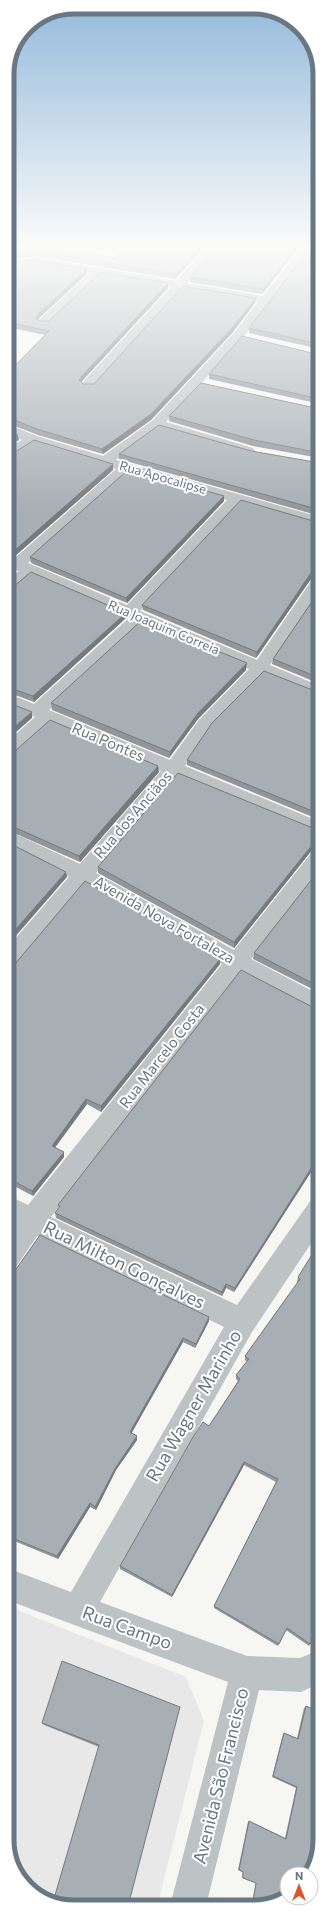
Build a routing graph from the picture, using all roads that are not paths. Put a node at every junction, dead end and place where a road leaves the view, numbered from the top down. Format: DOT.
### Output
graph roads {
  1 [pos="135,334"];
  2 [pos="238,336"];
  3 [pos="253,339"];
  4 [pos="197,382"];
  5 [pos="88,385"];
  6 [pos="212,386"];
  7 [pos="157,424"];
  8 [pos="14,431"];
  9 [pos="32,439"];
  10 [pos="14,451"];
  11 [pos="258,453"];
  12 [pos="105,461"];
  13 [pos="126,467"];
  14 [pos="237,499"];
  15 [pos="313,520"];
  16 [pos="18,565"];
  17 [pos="313,590"];
  18 [pos="135,614"];
  19 [pos="260,668"];
  20 [pos="313,691"];
  21 [pos="14,702"];
  22 [pos="42,713"];
  23 [pos="14,745"];
  24 [pos="173,769"];
  25 [pos="313,827"];
  26 [pos="14,840"];
  27 [pos="313,865"];
  28 [pos="82,874"];
  29 [pos="14,954"];
  30 [pos="237,962"];
  31 [pos="313,1002"];
  32 [pos="14,1211"];
  33 [pos="313,1220"];
  34 [pos="32,1221"];
  35 [pos="14,1248"];
  36 [pos="242,1322"];
  37 [pos="14,1587"];
  38 [pos="78,1610"];
  39 [pos="313,1669"];
  40 [pos="246,1672"];
  41 [pos="189,1900"];
  1 -- 5 [label="street"];
  2 -- 3 [label="street"];
  2 -- 4 [label="street"];
  4 -- 6 [label="street"];
  4 -- 7 [label="street"];
  7 -- 11 [label="street"];
  7 -- 12 [label="street"];
  8 -- 9 [label="street, Rua Apocalipse"];
  9 -- 10 [label="street"];
  9 -- 12 [label="street, Rua Apocalipse"];
  12 -- 13 [label="street, Rua Apocalipse"];
  13 -- 14 [label="street, Rua Apocalipse"];
  13 -- 16 [label="street"];
  14 -- 15 [label="street, Rua Apocalipse"];
  14 -- 18 [label="street"];
  16 -- 18 [label="street, Rua Joaquim Correia"];
  17 -- 19 [label="street, Rua dos Anciãos"];
  18 -- 19 [label="street, Rua Joaquim Correia"];
  18 -- 22 [label="street"];
  19 -- 20 [label="street, Rua Joaquim Correia"];
  19 -- 24 [label="street, Rua dos Anciãos"];
  21 -- 22 [label="street, Rua Pontes"];
  22 -- 23 [label="street"];
  22 -- 24 [label="street, Rua Pontes"];
  24 -- 25 [label="street, Rua Pontes"];
  24 -- 28 [label="street, Rua dos Anciãos"];
  26 -- 28 [label="street, Avenida Nova Fortaleza"];
  27 -- 30 [label="street, Rua Marcelo Costa"];
  28 -- 29 [label="street, Rua dos Anciãos"];
  28 -- 30 [label="street, Avenida Nova Fortaleza"];
  30 -- 31 [label="street, Avenida Nova Fortaleza"];
  30 -- 34 [label="street, Rua Marcelo Costa"];
  32 -- 34 [label="street, Rua Milton Gonçalves"];
  33 -- 36 [label="street, Rua Wagner Marinho"];
  34 -- 35 [label="street, Rua Marcelo Costa"];
  34 -- 36 [label="street, Rua Milton Gonçalves"];
  36 -- 38 [label="street, Rua Wagner Marinho"];
  37 -- 38 [label="street, Rua Campo"];
  38 -- 40 [label="street, Rua Campo"];
  39 -- 40 [label="street, Avenida São Francisco"];
  40 -- 41 [label="street, Avenida São Francisco"];
}
